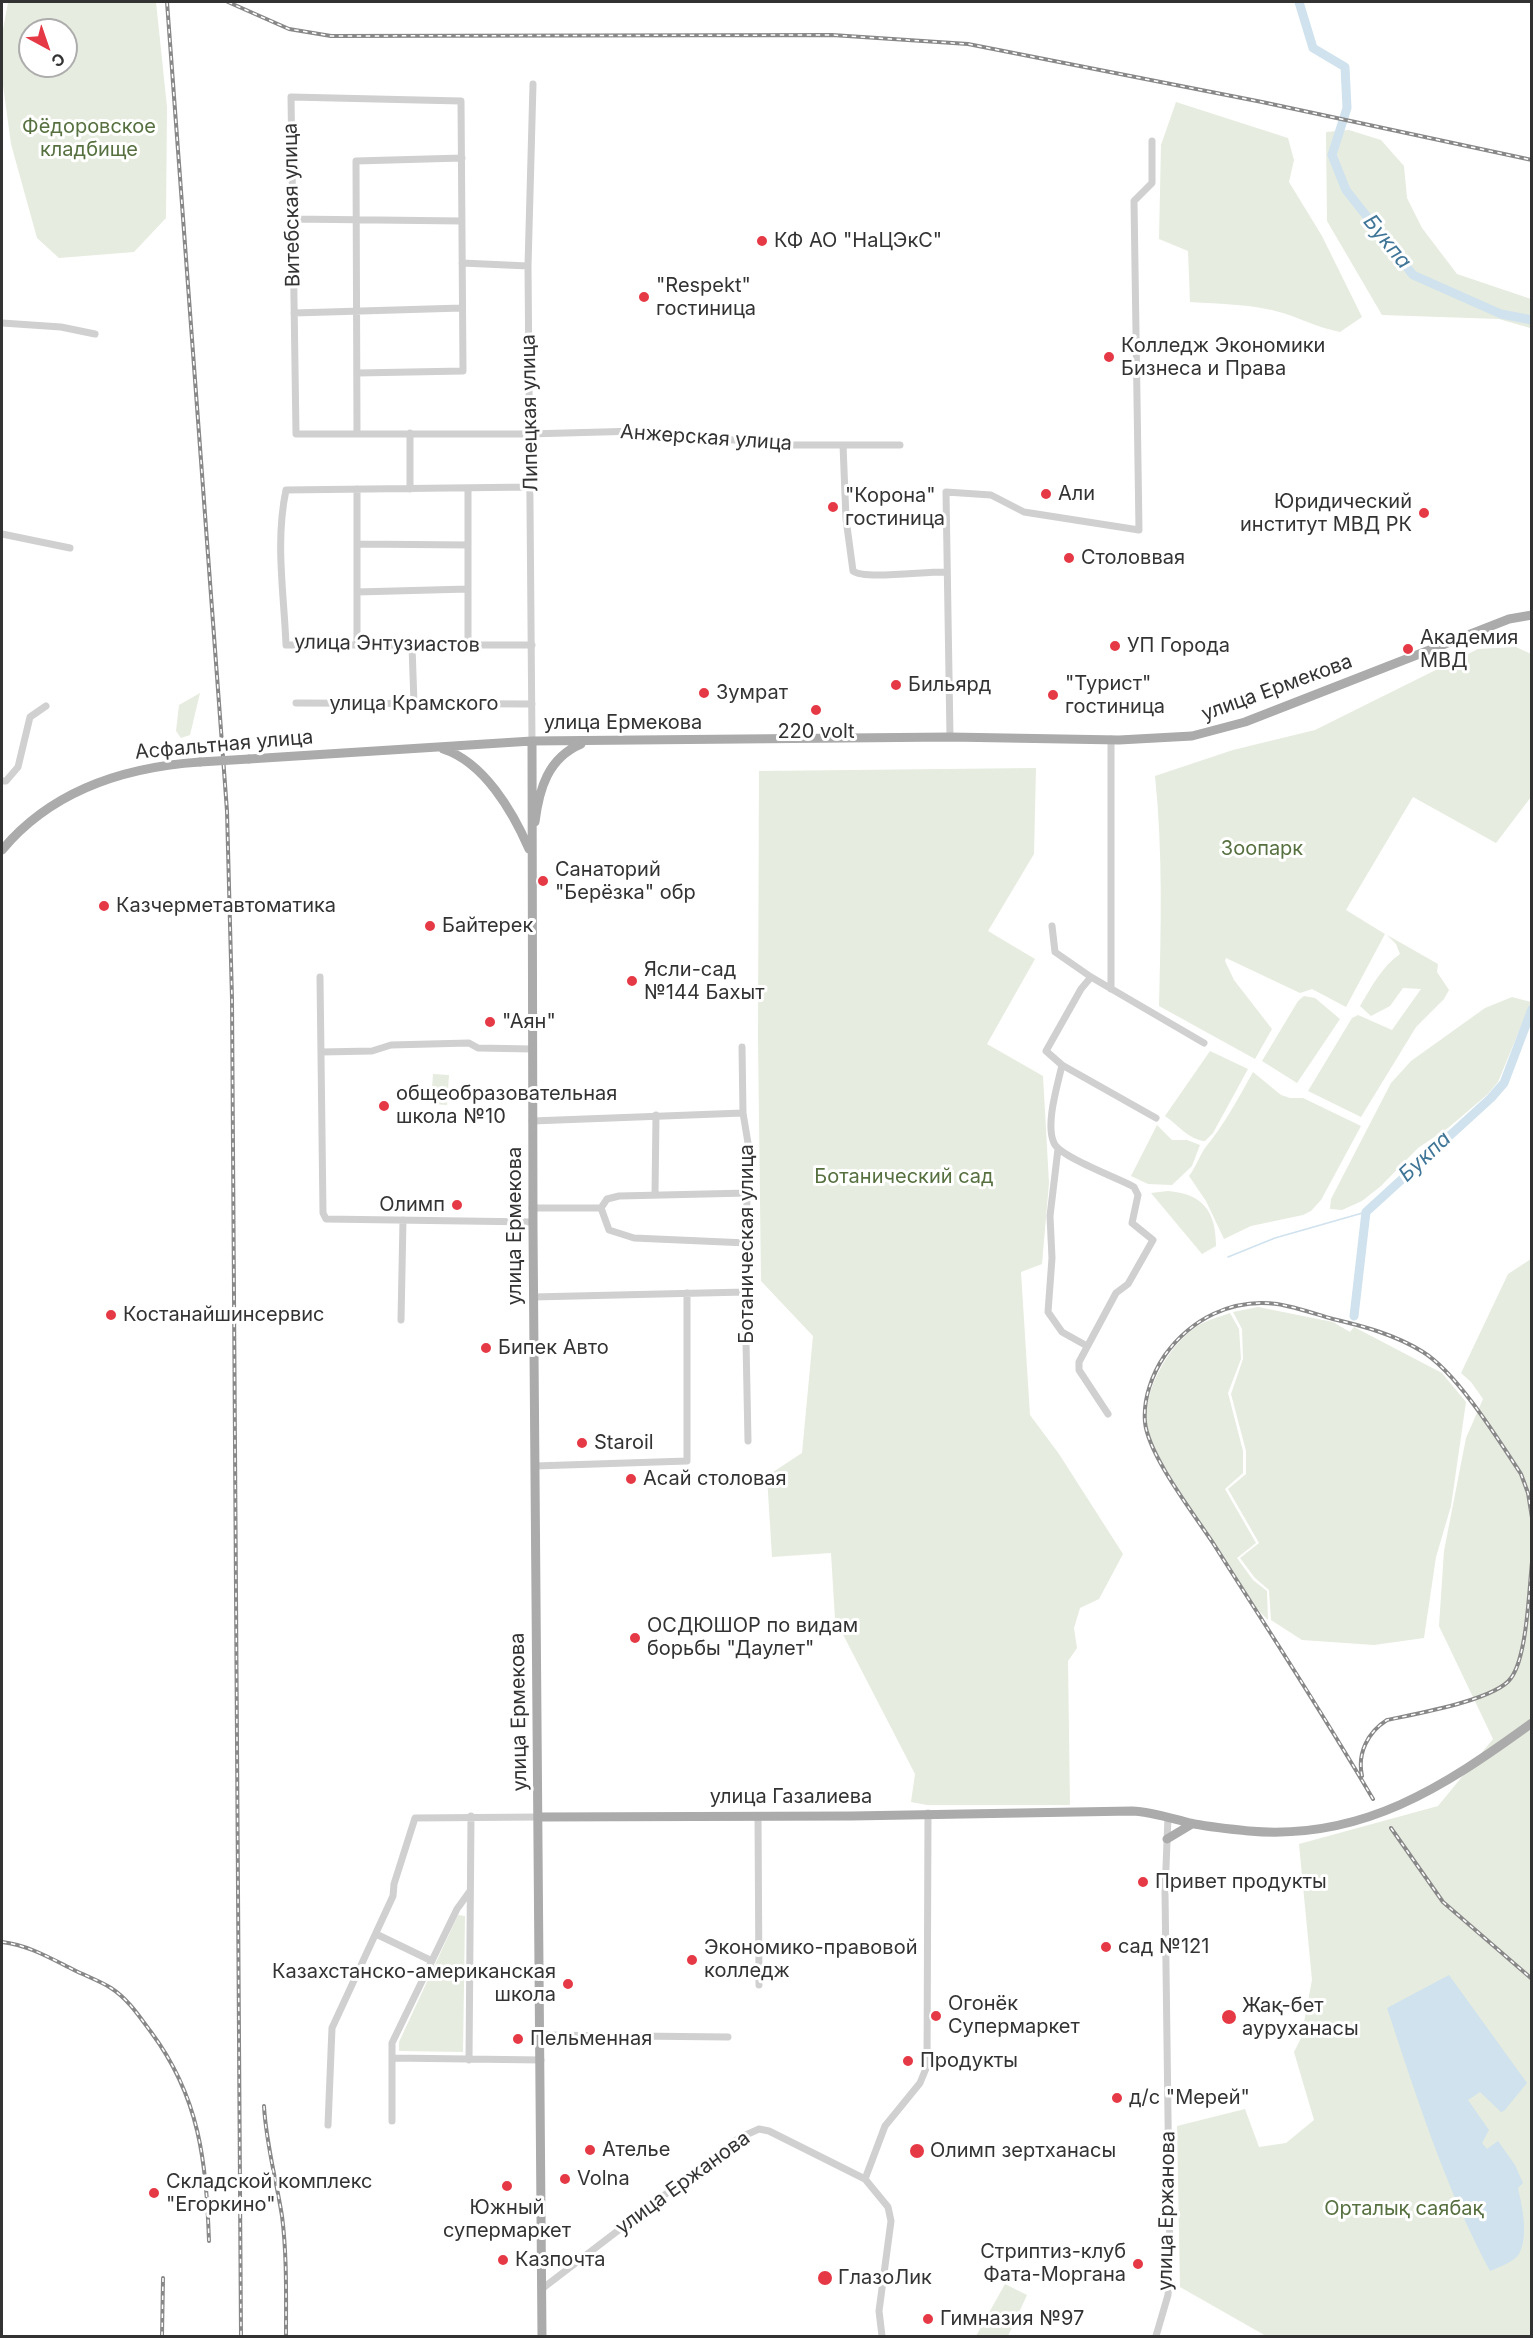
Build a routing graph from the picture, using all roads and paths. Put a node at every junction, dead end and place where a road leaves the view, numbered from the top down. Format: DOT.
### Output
graph roads {
  1 [pos="533,84"];
  2 [pos="1152,141"];
  3 [pos="462,158"];
  4 [pos="292,219"];
  5 [pos="356,220"];
  6 [pos="462,220"];
  7 [pos="462,263"];
  8 [pos="528,266"];
  9 [pos="462,308"];
  10 [pos="357,309"];
  11 [pos="294,313"];
  12 [pos="2,323"];
  13 [pos="95,334"];
  14 [pos="358,374"];
  15 [pos="357,433"];
  16 [pos="410,433"];
  17 [pos="296,434"];
  18 [pos="529,434"];
  19 [pos="843,445"];
  20 [pos="900,445"];
  21 [pos="531,487"];
  22 [pos="468,488"];
  23 [pos="357,489"];
  24 [pos="410,489"];
  25 [pos="2,534"];
  26 [pos="357,544"];
  27 [pos="468,544"];
  28 [pos="69,548"];
  29 [pos="947,572"];
  30 [pos="468,590"];
  31 [pos="357,592"];
  32 [pos="1532,615"];
  33 [pos="357,645"];
  34 [pos="532,645"];
  35 [pos="412,646"];
  36 [pos="468,646"];
  37 [pos="414,703"];
  38 [pos="296,704"];
  39 [pos="532,704"];
  40 [pos="46,706"];
  41 [pos="950,737"];
  42 [pos="1112,739"];
  43 [pos="531,741"];
  44 [pos="586,741"];
  45 [pos="437,747"];
  46 [pos="2,781"];
  47 [pos="2,850"];
  48 [pos="532,856"];
  49 [pos="1052,926"];
  50 [pos="320,977"];
  51 [pos="1091,977"];
  52 [pos="1111,989"];
  53 [pos="1204,1043"];
  54 [pos="742,1047"];
  55 [pos="532,1049"];
  56 [pos="321,1052"];
  57 [pos="1062,1065"];
  58 [pos="743,1113"];
  59 [pos="656,1115"];
  60 [pos="1156,1118"];
  61 [pos="532,1121"];
  62 [pos="1058,1149"];
  63 [pos="748,1193"];
  64 [pos="656,1195"];
  65 [pos="532,1208"];
  66 [pos="601,1208"];
  67 [pos="402,1220"];
  68 [pos="532,1222"];
  69 [pos="747,1244"];
  70 [pos="745,1292"];
  71 [pos="687,1293"];
  72 [pos="533,1297"];
  73 [pos="401,1320"];
  74 [pos="1087,1347"];
  75 [pos="1108,1414"];
  76 [pos="748,1441"];
  77 [pos="535,1466"];
  78 [pos="1532,1723"];
  79 [pos="928,1813"];
  80 [pos="471,1816"];
  81 [pos="538,1816"];
  82 [pos="758,1816"];
  83 [pos="1168,1817"];
  84 [pos="1192,1824"];
  85 [pos="1167,1839"];
  86 [pos="470,1891"];
  87 [pos="376,1934"];
  88 [pos="432,1961"];
  89 [pos="759,1985"];
  90 [pos="540,2035"];
  91 [pos="728,2037"];
  92 [pos="393,2058"];
  93 [pos="469,2060"];
  94 [pos="541,2060"];
  95 [pos="392,2121"];
  96 [pos="328,2124"];
  97 [pos="865,2179"];
  98 [pos="543,2288"];
  99 [pos="542,2337"];
  100 [pos="882,2337"];
  101 [pos="1156,2337"];
  1 -- 8 [label="street, Липецкая улица"];
  2 -- 29 [label="street"];
  3 -- 4 [label="street, Витебская улица"];
  3 -- 5 [label="street"];
  3 -- 6 [label="street"];
  4 -- 5 [label="street"];
  4 -- 11 [label="street, Витебская улица"];
  5 -- 6 [label="street"];
  5 -- 10 [label="street"];
  6 -- 7 [label="street"];
  7 -- 8 [label="street"];
  7 -- 9 [label="street"];
  8 -- 18 [label="street, Липецкая улица"];
  9 -- 10 [label="street"];
  9 -- 14 [label="street"];
  10 -- 11 [label="street"];
  10 -- 14 [label="street"];
  11 -- 17 [label="street, Витебская улица"];
  12 -- 13 [label="street"];
  14 -- 15 [label="street"];
  15 -- 16 [label="street, Анжерская улица"];
  15 -- 17 [label="street, Анжерская улица"];
  16 -- 18 [label="street, Анжерская улица"];
  16 -- 24 [label="street"];
  18 -- 19 [label="street, Анжерская улица"];
  18 -- 21 [label="street, Липецкая улица"];
  19 -- 20 [label="street, Анжерская улица"];
  19 -- 29 [label="street"];
  21 -- 22 [label="street"];
  21 -- 34 [label="street, Липецкая улица"];
  22 -- 24 [label="street"];
  22 -- 27 [label="street"];
  23 -- 24 [label="street"];
  23 -- 26 [label="street"];
  23 -- 33 [label="street, улица Энтузиастов"];
  25 -- 28 [label="street"];
  26 -- 27 [label="street"];
  26 -- 31 [label="street"];
  27 -- 30 [label="street"];
  29 -- 41 [label="street"];
  30 -- 31 [label="street"];
  30 -- 36 [label="street"];
  31 -- 33 [label="street"];
  32 -- 42 [label="main road, улица Ермекова"];
  33 -- 35 [label="street, улица Энтузиастов"];
  34 -- 36 [label="street, улица Энтузиастов"];
  34 -- 39 [label="street, Липецкая улица"];
  35 -- 36 [label="street, улица Энтузиастов"];
  35 -- 37 [label="street"];
  37 -- 38 [label="street, улица Крамского"];
  37 -- 39 [label="street, улица Крамского"];
  39 -- 43 [label="street, Липецкая улица"];
  40 -- 46 [label="street"];
  41 -- 42 [label="main road, улица Ермекова"];
  41 -- 44 [label="main road, улица Ермекова"];
  42 -- 52 [label="street"];
  43 -- 44 [label="main road, улица Ермекова"];
  43 -- 45 [label="main road, Асфальтная улица"];
  43 -- 48 [label="main road, улица Ермекова"];
  44 -- 48 [label="main road"];
  45 -- 47 [label="main road, Асфальтная улица, bridge"];
  45 -- 48 [label="main road"];
  48 -- 55 [label="main road, улица Ермекова"];
  49 -- 51 [label="street"];
  50 -- 56 [label="street"];
  51 -- 52 [label="street"];
  51 -- 57 [label="street"];
  52 -- 53 [label="street"];
  54 -- 58 [label="street, Ботаническая улица"];
  55 -- 56 [label="street"];
  55 -- 61 [label="main road, улица Ермекова"];
  56 -- 67 [label="street"];
  57 -- 60 [label="street"];
  57 -- 62 [label="street"];
  58 -- 59 [label="street"];
  58 -- 63 [label="street, Ботаническая улица"];
  59 -- 61 [label="street"];
  59 -- 64 [label="street"];
  61 -- 65 [label="main road, улица Ермекова"];
  62 -- 74 [label="street"];
  62 -- 74 [label="street"];
  63 -- 64 [label="street"];
  63 -- 69 [label="street, Ботаническая улица"];
  64 -- 66 [label="street"];
  65 -- 66 [label="street"];
  65 -- 68 [label="main road, улица Ермекова"];
  66 -- 69 [label="street"];
  67 -- 68 [label="street"];
  67 -- 73 [label="street"];
  68 -- 72 [label="main road, улица Ермекова"];
  69 -- 70 [label="street, Ботаническая улица"];
  70 -- 71 [label="street"];
  70 -- 76 [label="street, Ботаническая улица"];
  71 -- 72 [label="street"];
  71 -- 77 [label="street"];
  72 -- 77 [label="main road, улица Ермекова"];
  74 -- 75 [label="street"];
  77 -- 81 [label="main road, улица Ермекова"];
  78 -- 84 [label="main road, улица Газалиева"];
  79 -- 82 [label="main road, улица Газалиева"];
  79 -- 83 [label="main road, улица Газалиева"];
  79 -- 97 [label="street"];
  80 -- 81 [label="street, улица Газалиева"];
  80 -- 86 [label="street"];
  80 -- 87 [label="street, улица Газалиева"];
  81 -- 82 [label="main road, улица Газалиева"];
  81 -- 90 [label="main road, улица Ермекова"];
  82 -- 89 [label="street"];
  83 -- 84 [label="main road, улица Газалиева"];
  83 -- 85 [label="street, улица Ержанова"];
  84 -- 85 [label="main road"];
  85 -- 101 [label="street, улица Ержанова"];
  86 -- 88 [label="street"];
  86 -- 93 [label="street"];
  87 -- 88 [label="street"];
  87 -- 96 [label="street"];
  88 -- 92 [label="street"];
  90 -- 91 [label="street"];
  90 -- 94 [label="main road, улица Ермекова"];
  92 -- 93 [label="street"];
  92 -- 95 [label="street"];
  93 -- 94 [label="street"];
  94 -- 98 [label="main road, улица Ермекова"];
  97 -- 98 [label="street, улица Ержанова"];
  97 -- 100 [label="street, улица Ержанова"];
  98 -- 99 [label="main road, улица Ермекова"];
}
